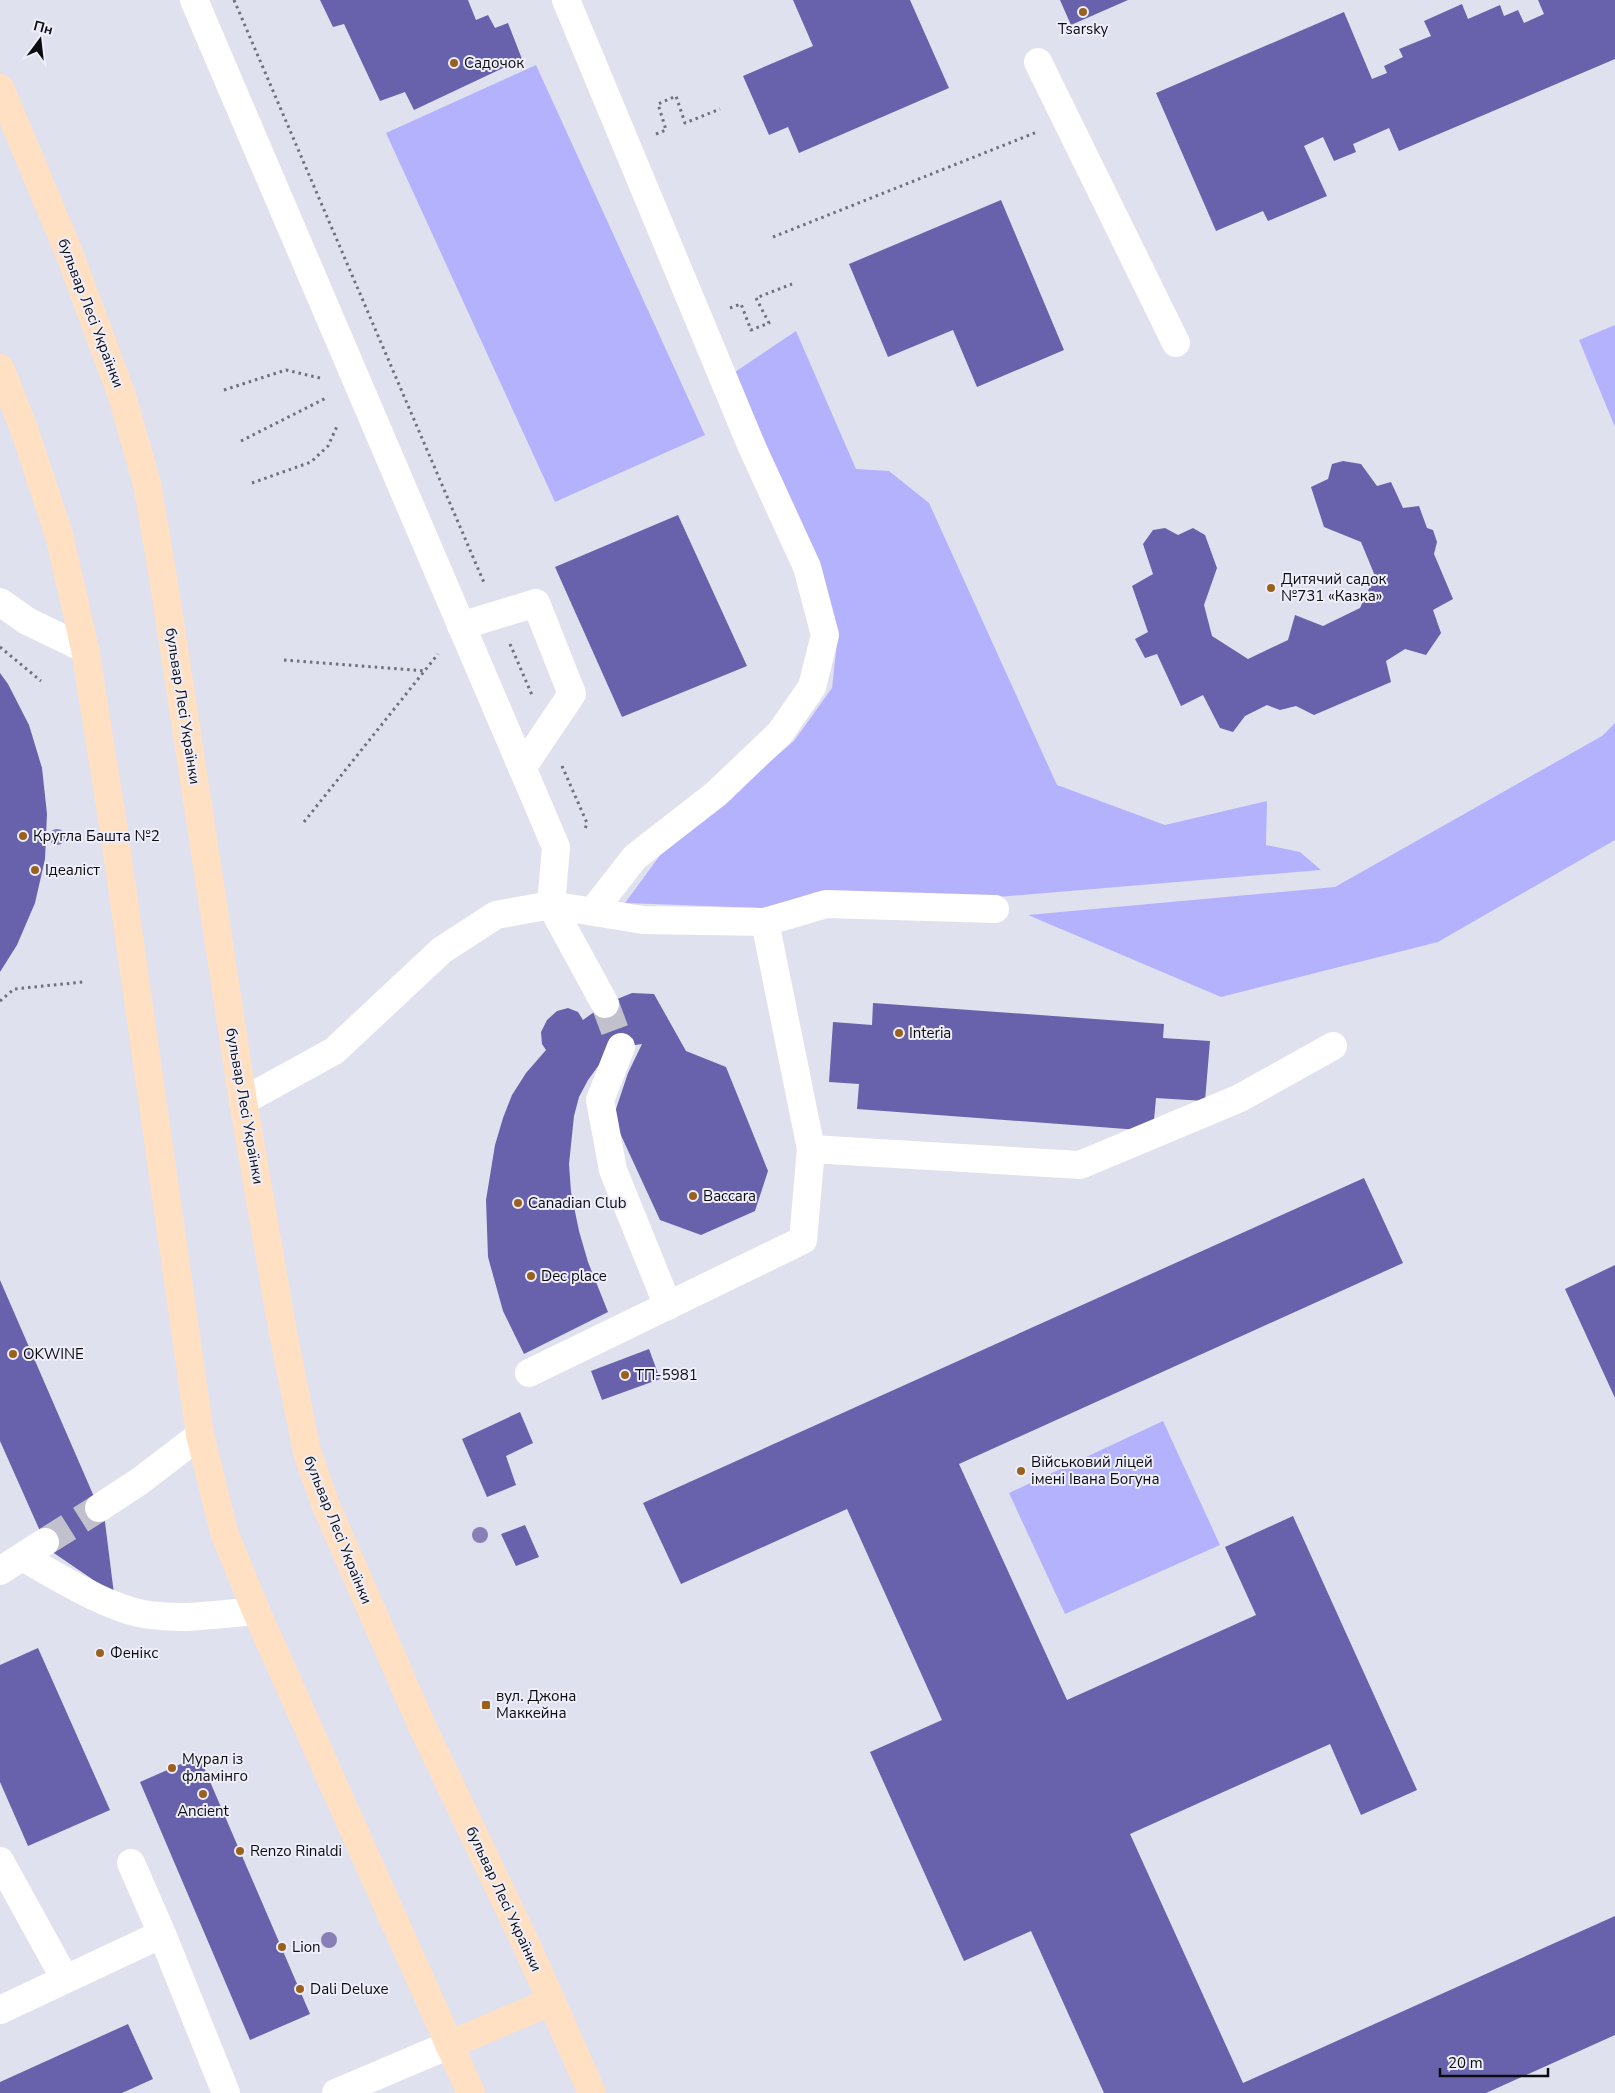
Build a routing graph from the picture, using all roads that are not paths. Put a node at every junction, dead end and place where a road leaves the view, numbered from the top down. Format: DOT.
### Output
graph roads {
  1 [pos="194,0"];
  2 [pos="566,0"];
  3 [pos="1038,62"];
  4 [pos="0,88"];
  5 [pos="1176,343"];
  6 [pos="0,368"];
  7 [pos="0,602"];
  8 [pos="461,626"];
  9 [pos="85,649"];
  10 [pos="522,768"];
  11 [pos="551,904"];
  12 [pos="995,909"];
  13 [pos="592,912"];
  14 [pos="765,922"];
  15 [pos="605,1004"];
  16 [pos="1333,1046"];
  17 [pos="621,1048"];
  18 [pos="242,1101"];
  19 [pos="811,1149"];
  20 [pos="668,1306"];
  21 [pos="528,1373"];
  22 [pos="200,1435"];
  23 [pos="99,1508"];
  24 [pos="45,1542"];
  25 [pos="11,1564"];
  26 [pos="256,1611"];
  27 [pos="0,1861"];
  28 [pos="131,1863"];
  29 [pos="162,1934"];
  30 [pos="65,1979"];
  31 [pos="550,2002"];
  32 [pos="0,2010"];
  33 [pos="449,2045"];
  34 [pos="226,2093"];
  35 [pos="336,2093"];
  36 [pos="471,2093"];
  37 [pos="592,2093"];
  1 -- 8 [label="street"];
  2 -- 13 [label="street"];
  3 -- 5 [label="street"];
  4 -- 18 [label="main road, бульвар Лесі Українки"];
  6 -- 9 [label="main road"];
  7 -- 9 [label="street"];
  8 -- 10 [label="street"];
  8 -- 10 [label="street"];
  9 -- 22 [label="main road"];
  10 -- 11 [label="street"];
  11 -- 13 [label="street"];
  11 -- 15 [label="street"];
  11 -- 18 [label="street"];
  12 -- 14 [label="street"];
  13 -- 14 [label="street"];
  14 -- 19 [label="street"];
  16 -- 19 [label="street"];
  17 -- 20 [label="street"];
  18 -- 31 [label="main road, бульвар Лесі Українки"];
  19 -- 20 [label="street"];
  20 -- 21 [label="street"];
  22 -- 23 [label="street"];
  22 -- 26 [label="main road"];
  24 -- 25 [label="street"];
  25 -- 26 [label="street"];
  26 -- 33 [label="main road"];
  27 -- 30 [label="street"];
  28 -- 29 [label="street"];
  29 -- 30 [label="street"];
  29 -- 34 [label="street"];
  30 -- 32 [label="street"];
  31 -- 33 [label="main road"];
  31 -- 37 [label="main road, бульвар Лесі Українки"];
  33 -- 35 [label="street"];
  33 -- 36 [label="main road"];
}
